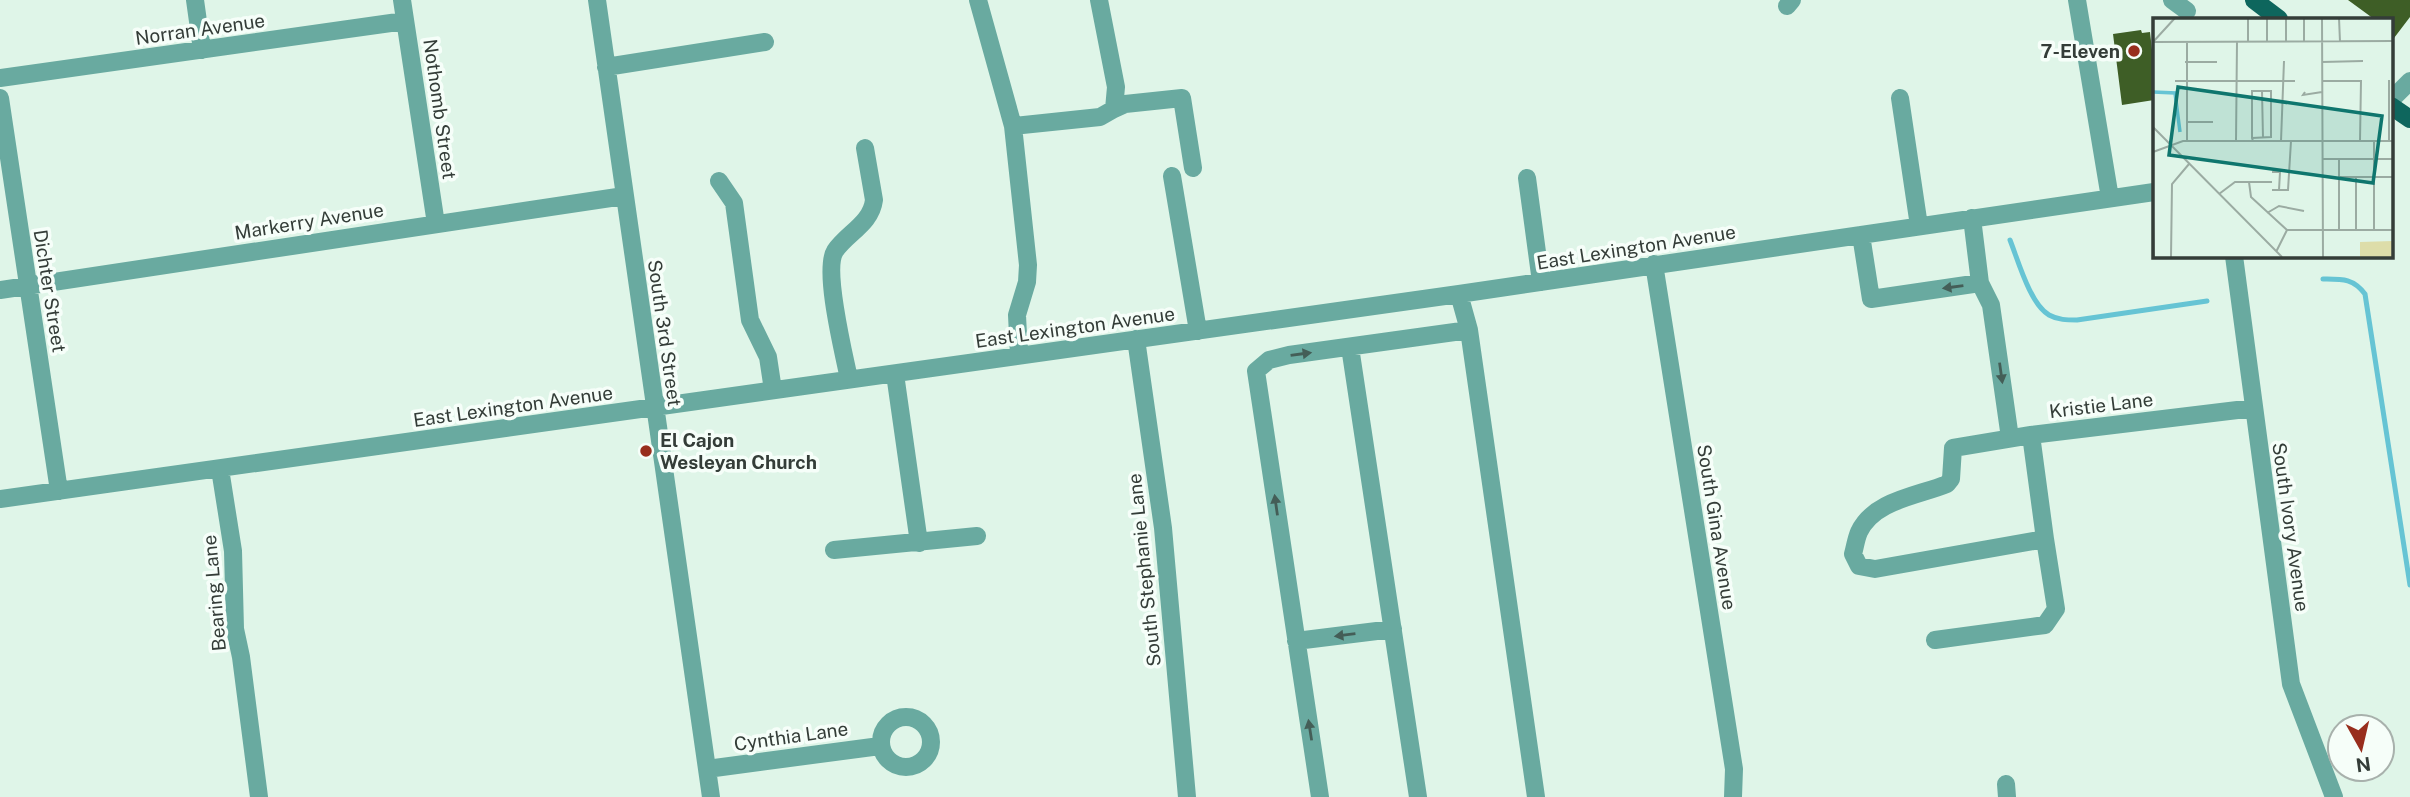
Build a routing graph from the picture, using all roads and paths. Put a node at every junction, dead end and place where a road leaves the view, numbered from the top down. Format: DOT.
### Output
graph roads {
  1 [pos="195,0"];
  2 [pos="402,0"];
  3 [pos="597,0"];
  4 [pos="978,0"];
  5 [pos="1098,0"];
  6 [pos="2077,0"];
  7 [pos="2172,0"];
  8 [pos="2187,11"];
  9 [pos="405,21"];
  10 [pos="765,42"];
  11 [pos="202,50"];
  12 [pos="606,67"];
  13 [pos="0,78"];
  14 [pos="2410,81"];
  15 [pos="0,97"];
  16 [pos="1900,98"];
  17 [pos="2392,99"];
  18 [pos="2392,107"];
  19 [pos="1114,109"];
  20 [pos="2410,119"];
  21 [pos="1013,126"];
  22 [pos="865,148"];
  23 [pos="1193,169"];
  24 [pos="1172,176"];
  25 [pos="1527,178"];
  26 [pos="719,181"];
  27 [pos="2153,192"];
  28 [pos="624,196"];
  29 [pos="2110,198"];
  30 [pos="1972,218"];
  31 [pos="436,224"];
  32 [pos="1919,226"];
  33 [pos="1861,235"];
  34 [pos="2234,257"];
  35 [pos="1654,264"];
  36 [pos="1541,282"];
  37 [pos="1980,283"];
  38 [pos="27,286"];
  39 [pos="0,289"];
  40 [pos="1459,294"];
  41 [pos="1469,330"];
  42 [pos="1198,331"];
  43 [pos="1136,340"];
  44 [pos="1350,347"];
  45 [pos="1019,355"];
  46 [pos="895,374"];
  47 [pos="849,379"];
  48 [pos="773,390"];
  49 [pos="654,407"];
  50 [pos="2254,408"];
  51 [pos="2031,435"];
  52 [pos="2010,438"];
  53 [pos="220,469"];
  54 [pos="59,491"];
  55 [pos="0,499"];
  56 [pos="977,536"];
  57 [pos="2045,539"];
  58 [pos="919,543"];
  59 [pos="834,550"];
  60 [pos="1393,629"];
  61 [pos="1296,640"];
  62 [pos="1935,640"];
  63 [pos="880,746"];
  64 [pos="707,771"];
  65 [pos="260,797"];
  66 [pos="711,797"];
  67 [pos="1187,797"];
  68 [pos="1320,797"];
  69 [pos="1418,797"];
  70 [pos="1536,797"];
  71 [pos="1733,797"];
  72 [pos="2334,797"];
  1 -- 11 [label="street"];
  2 -- 9 [label="street, Nothomb Street"];
  3 -- 12 [label="street, South 3rd Street"];
  4 -- 21 [label="street"];
  5 -- 19 [label="street"];
  6 -- 29 [label="street"];
  7 -- 8 [label="street"];
  9 -- 11 [label="street, Norran Avenue"];
  9 -- 31 [label="street, Nothomb Street"];
  10 -- 12 [label="street"];
  11 -- 13 [label="street, Norran Avenue"];
  12 -- 28 [label="street, South 3rd Street"];
  14 -- 17 [label="street"];
  15 -- 38 [label="street, Dichter Street"];
  16 -- 32 [label="street"];
  18 -- 20 [label="main road"];
  19 -- 21 [label="street"];
  19 -- 23 [label="street"];
  21 -- 45 [label="street"];
  22 -- 47 [label="street"];
  24 -- 42 [label="street"];
  25 -- 36 [label="street"];
  26 -- 48 [label="street"];
  27 -- 29 [label="street, East Lexington Avenue"];
  28 -- 31 [label="street, Markerry Avenue"];
  28 -- 49 [label="street, South 3rd Street"];
  29 -- 30 [label="street, East Lexington Avenue"];
  30 -- 32 [label="street, East Lexington Avenue"];
  30 -- 37 [label="street"];
  31 -- 38 [label="street, Markerry Avenue"];
  32 -- 33 [label="street, East Lexington Avenue"];
  33 -- 35 [label="street, East Lexington Avenue"];
  37 -- 33 [label="street, one-way"];
  34 -- 50 [label="street, South Ivory Avenue"];
  35 -- 36 [label="street, East Lexington Avenue"];
  35 -- 71 [label="street, South Gina Avenue"];
  36 -- 40 [label="street, East Lexington Avenue"];
  37 -- 52 [label="street, one-way"];
  38 -- 39 [label="street, Markerry Avenue"];
  38 -- 54 [label="street, Dichter Street"];
  40 -- 41 [label="street"];
  40 -- 42 [label="street, East Lexington Avenue"];
  41 -- 44 [label="street"];
  41 -- 70 [label="street"];
  42 -- 43 [label="street, East Lexington Avenue"];
  43 -- 45 [label="street, East Lexington Avenue"];
  43 -- 67 [label="street, South Stephanie Lane"];
  44 -- 60 [label="street"];
  61 -- 44 [label="street, one-way"];
  45 -- 46 [label="street, East Lexington Avenue"];
  46 -- 47 [label="street, East Lexington Avenue"];
  46 -- 58 [label="street"];
  47 -- 48 [label="street, East Lexington Avenue"];
  48 -- 49 [label="street, East Lexington Avenue"];
  49 -- 53 [label="street, East Lexington Avenue"];
  49 -- 64 [label="street, South 3rd Street"];
  50 -- 51 [label="street, Kristie Lane"];
  50 -- 72 [label="street, South Ivory Avenue"];
  51 -- 52 [label="street, Kristie Lane"];
  51 -- 57 [label="street"];
  52 -- 57 [label="street, Kristie Lane"];
  53 -- 54 [label="street, East Lexington Avenue"];
  53 -- 65 [label="street, Bearing Lane"];
  54 -- 55 [label="street, East Lexington Avenue"];
  56 -- 58 [label="street"];
  57 -- 62 [label="street"];
  58 -- 59 [label="street"];
  60 -- 61 [label="street, one-way"];
  60 -- 69 [label="street"];
  68 -- 61 [label="street, one-way"];
  63 -- 64 [label="street, Cynthia Lane"];
  64 -- 66 [label="street, South 3rd Street"];
}
